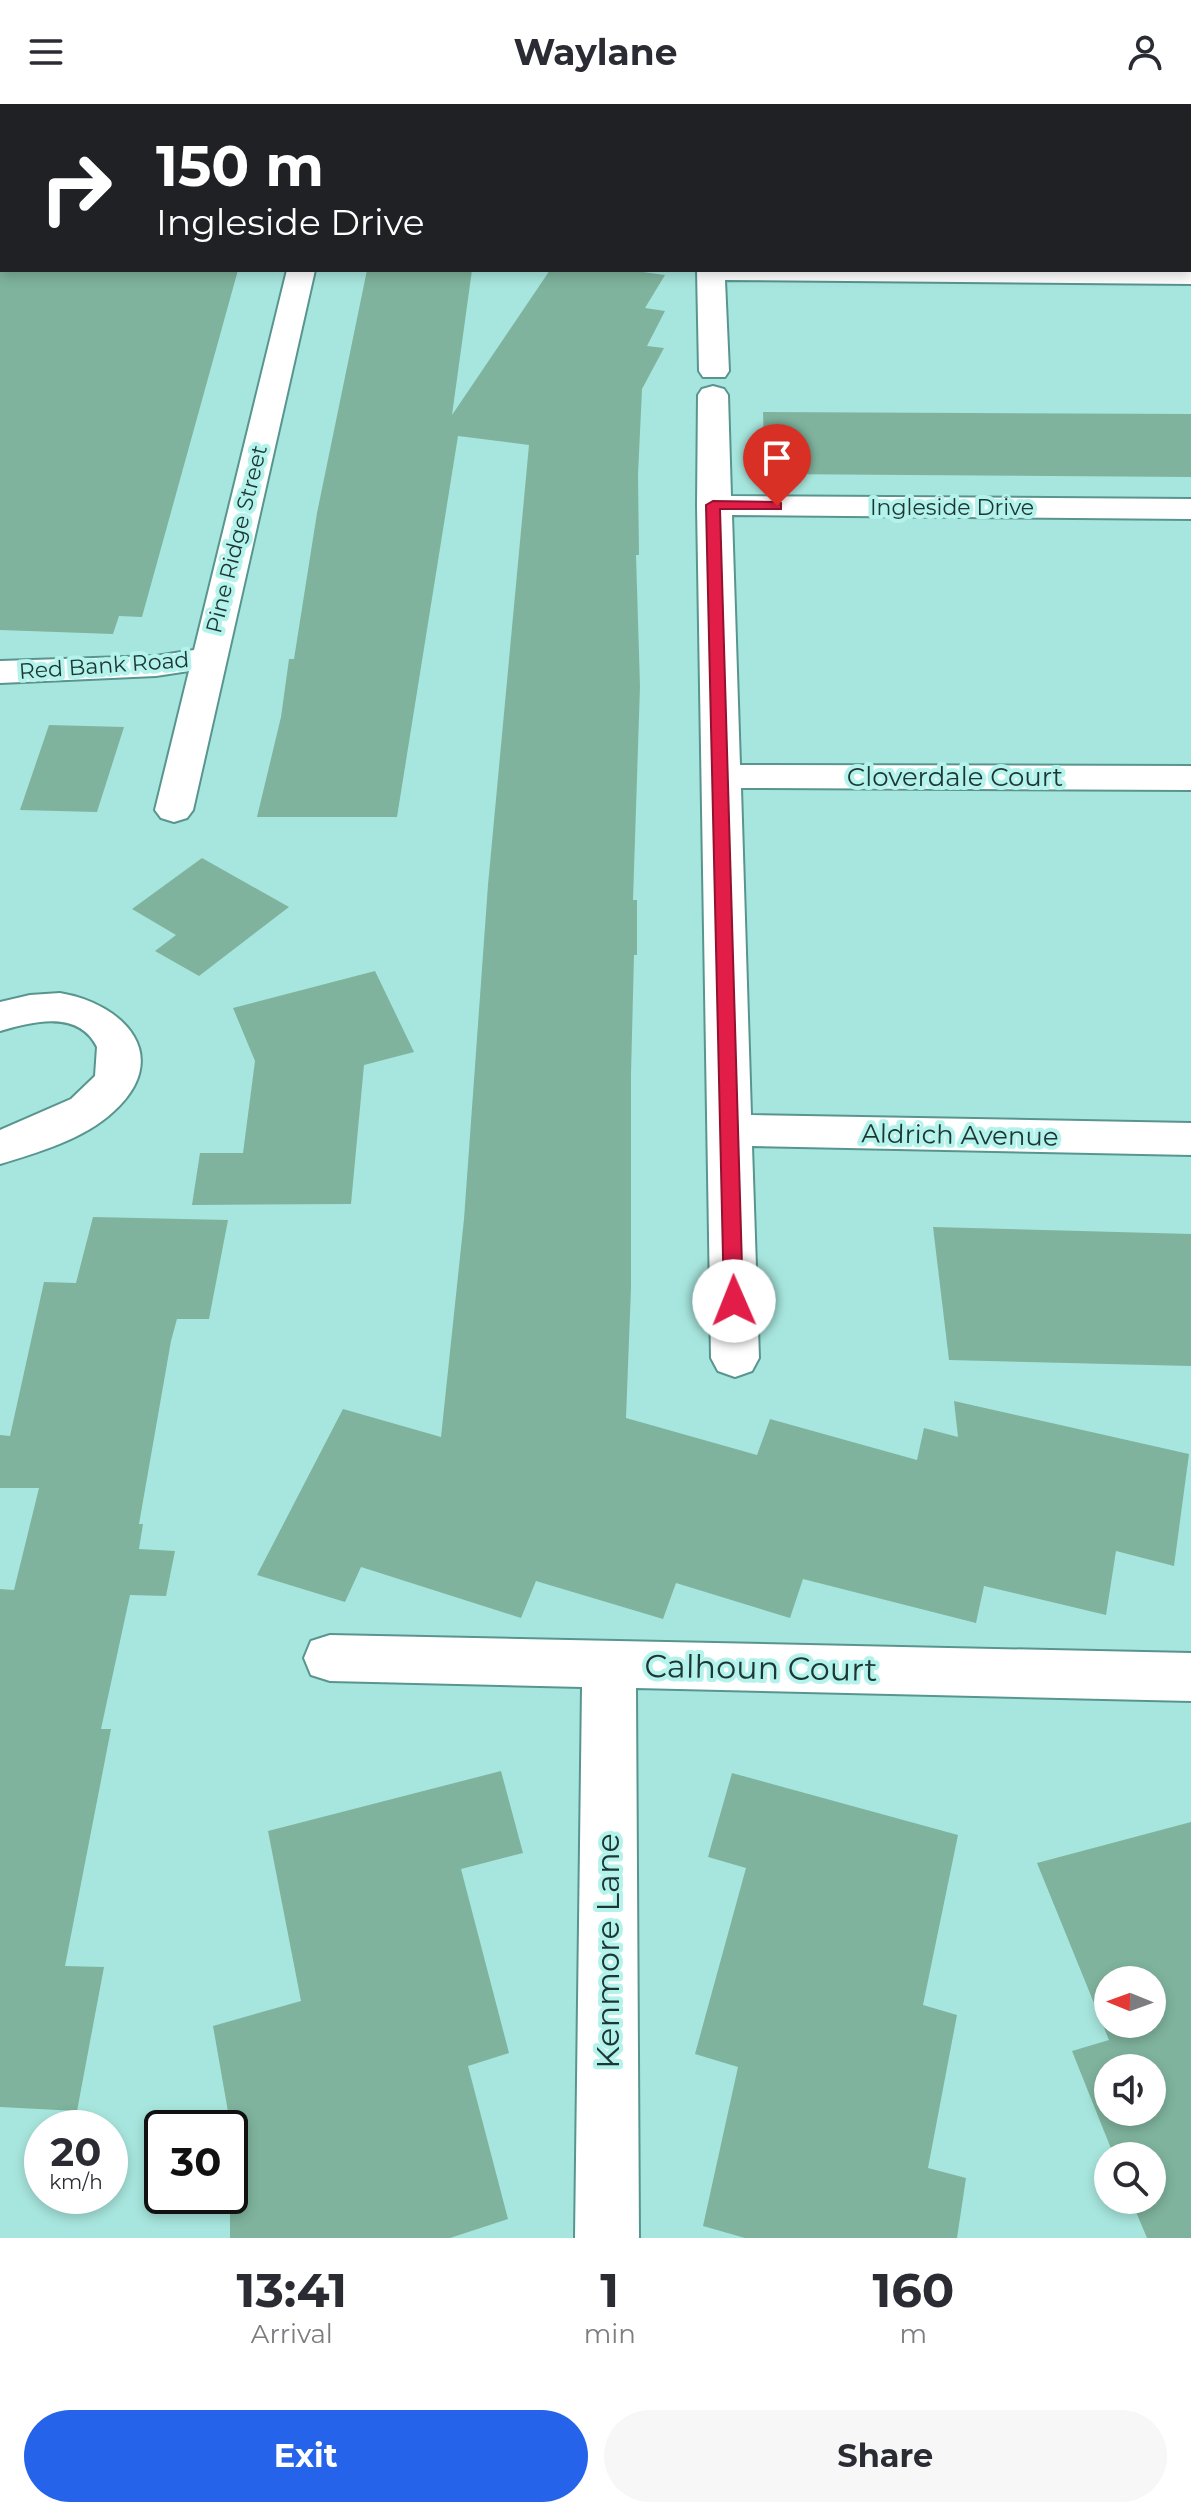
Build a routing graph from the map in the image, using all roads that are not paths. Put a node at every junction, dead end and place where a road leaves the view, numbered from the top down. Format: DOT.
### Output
graph roads {
  1 [pos="301,272"];
  2 [pos="711,272"];
  3 [pos="871,272"];
  4 [pos="1191,276"];
  5 [pos="713,505"];
  6 [pos="1191,509"];
  7 [pos="207,658"];
  8 [pos="0,672"];
  9 [pos="720,776"];
  10 [pos="1191,778"];
  11 [pos="174,810"];
  12 [pos="0,1017"];
  13 [pos="729,1130"];
  14 [pos="1191,1139"];
  15 [pos="0,1148"];
  16 [pos="735,1358"];
  17 [pos="330,1658"];
  18 [pos="609,1664"];
  19 [pos="1191,1677"];
  20 [pos="607,2238"];
  1 -- 7 [label="street, Pine Ridge Street"];
  2 -- 5 [label="street"];
  3 -- 4 [label="street"];
  5 -- 6 [label="street, Ingleside Drive"];
  5 -- 9 [label="street"];
  7 -- 8 [label="street, Red Bank Road"];
  7 -- 11 [label="street, Pine Ridge Street"];
  9 -- 10 [label="street, Cloverdale Court"];
  9 -- 13 [label="street"];
  12 -- 15 [label="street"];
  13 -- 14 [label="street, Aldrich Avenue"];
  13 -- 16 [label="street"];
  17 -- 18 [label="street, Calhoun Court"];
  18 -- 19 [label="street, Calhoun Court"];
  18 -- 20 [label="street, Kenmore Lane"];
}
